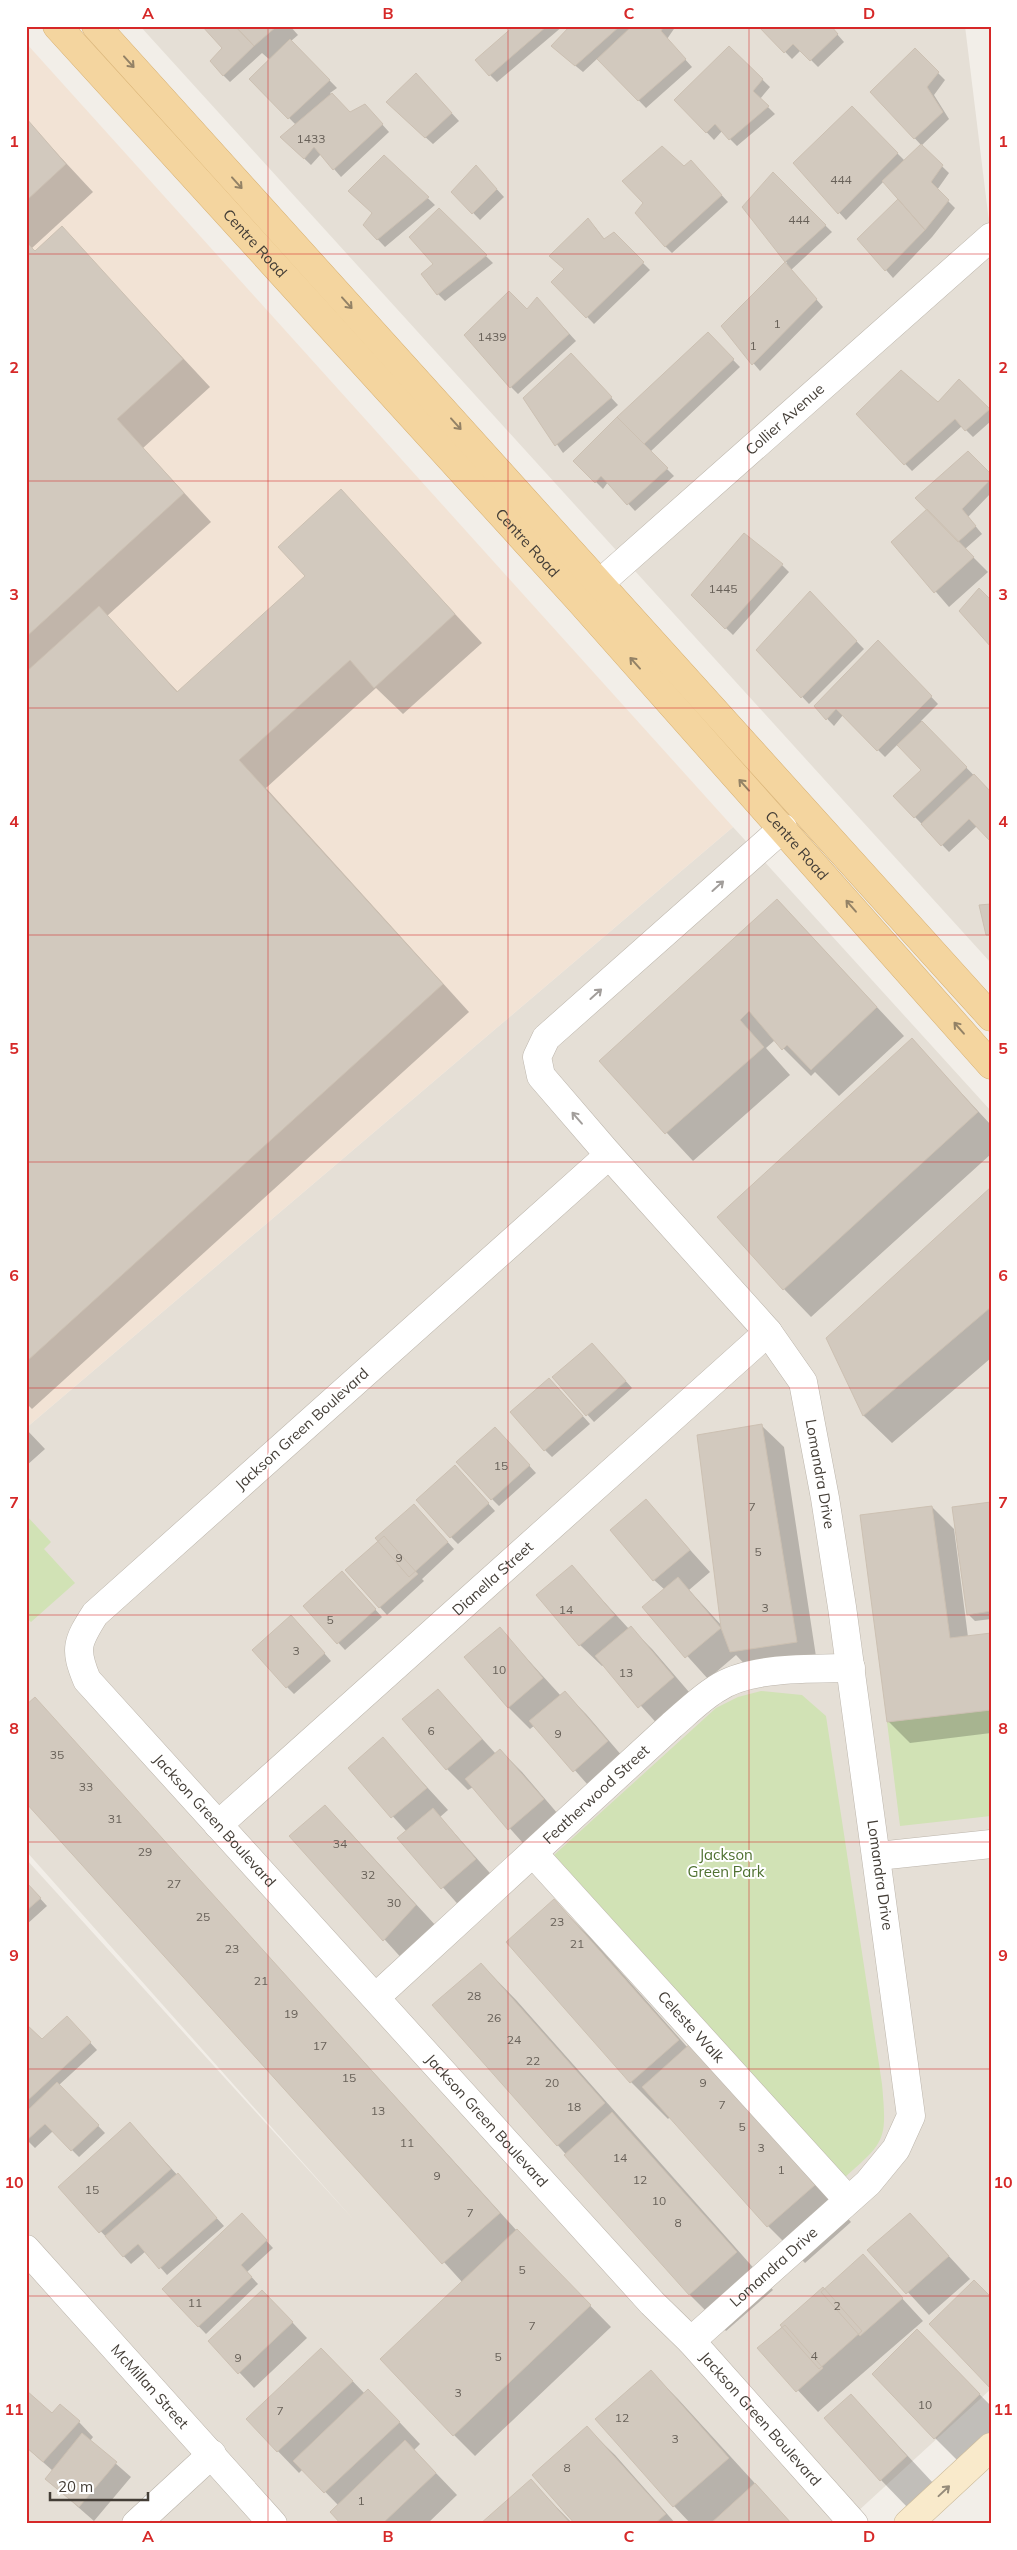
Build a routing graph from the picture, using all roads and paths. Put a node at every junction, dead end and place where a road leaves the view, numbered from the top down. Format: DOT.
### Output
graph roads {
  1 [pos="57,26"];
  2 [pos="96,26"];
  3 [pos="991,237"];
  4 [pos="601,583"];
  5 [pos="580,601"];
  6 [pos="783,828"];
  7 [pos="991,1017"];
  8 [pos="991,1065"];
  9 [pos="609,1155"];
  10 [pos="768,1332"];
  11 [pos="851,1668"];
  12 [pos="218,1825"];
  13 [pos="991,1844"];
  14 [pos="533,1853"];
  15 [pos="878,1856"];
  16 [pos="376,1997"];
  17 [pos="848,2200"];
  18 [pos="26,2249"];
  19 [pos="691,2341"];
  20 [pos="991,2447"];
  21 [pos="212,2454"];
  22 [pos="136,2524"];
  23 [pos="274,2524"];
  24 [pos="854,2524"];
  25 [pos="908,2524"];
  1 -- 5 [label="main road, Centre Road"];
  2 -- 4 [label="main road, Centre Road, one-way"];
  3 -- 4 [label="street, Collier Avenue"];
  4 -- 5 [label="street, Collier Avenue"];
  4 -- 7 [label="main road, Centre Road"];
  6 -- 5 [label="main road, Centre Road, one-way"];
  8 -- 6 [label="main road, Centre Road, one-way"];
  9 -- 6 [label="street, Lomandra Drive, one-way"];
  9 -- 10 [label="street, Lomandra Drive"];
  9 -- 12 [label="street, Jackson Green Boulevard"];
  10 -- 11 [label="street, Lomandra Drive"];
  10 -- 12 [label="street, Dianella Street"];
  11 -- 14 [label="street, Featherwood Street"];
  11 -- 15 [label="street, Lomandra Drive"];
  12 -- 16 [label="street, Jackson Green Boulevard"];
  13 -- 15 [label="street"];
  14 -- 16 [label="street, Featherwood Street"];
  14 -- 17 [label="street, Celeste Walk"];
  15 -- 17 [label="street, Lomandra Drive"];
  16 -- 19 [label="street, Jackson Green Boulevard"];
  17 -- 19 [label="street, Lomandra Drive"];
  18 -- 21 [label="street, McMillan Street"];
  19 -- 24 [label="street, Jackson Green Boulevard"];
  25 -- 20 [label="main road, one-way"];
  21 -- 22 [label="street"];
  21 -- 23 [label="street, McMillan Street"];
}
